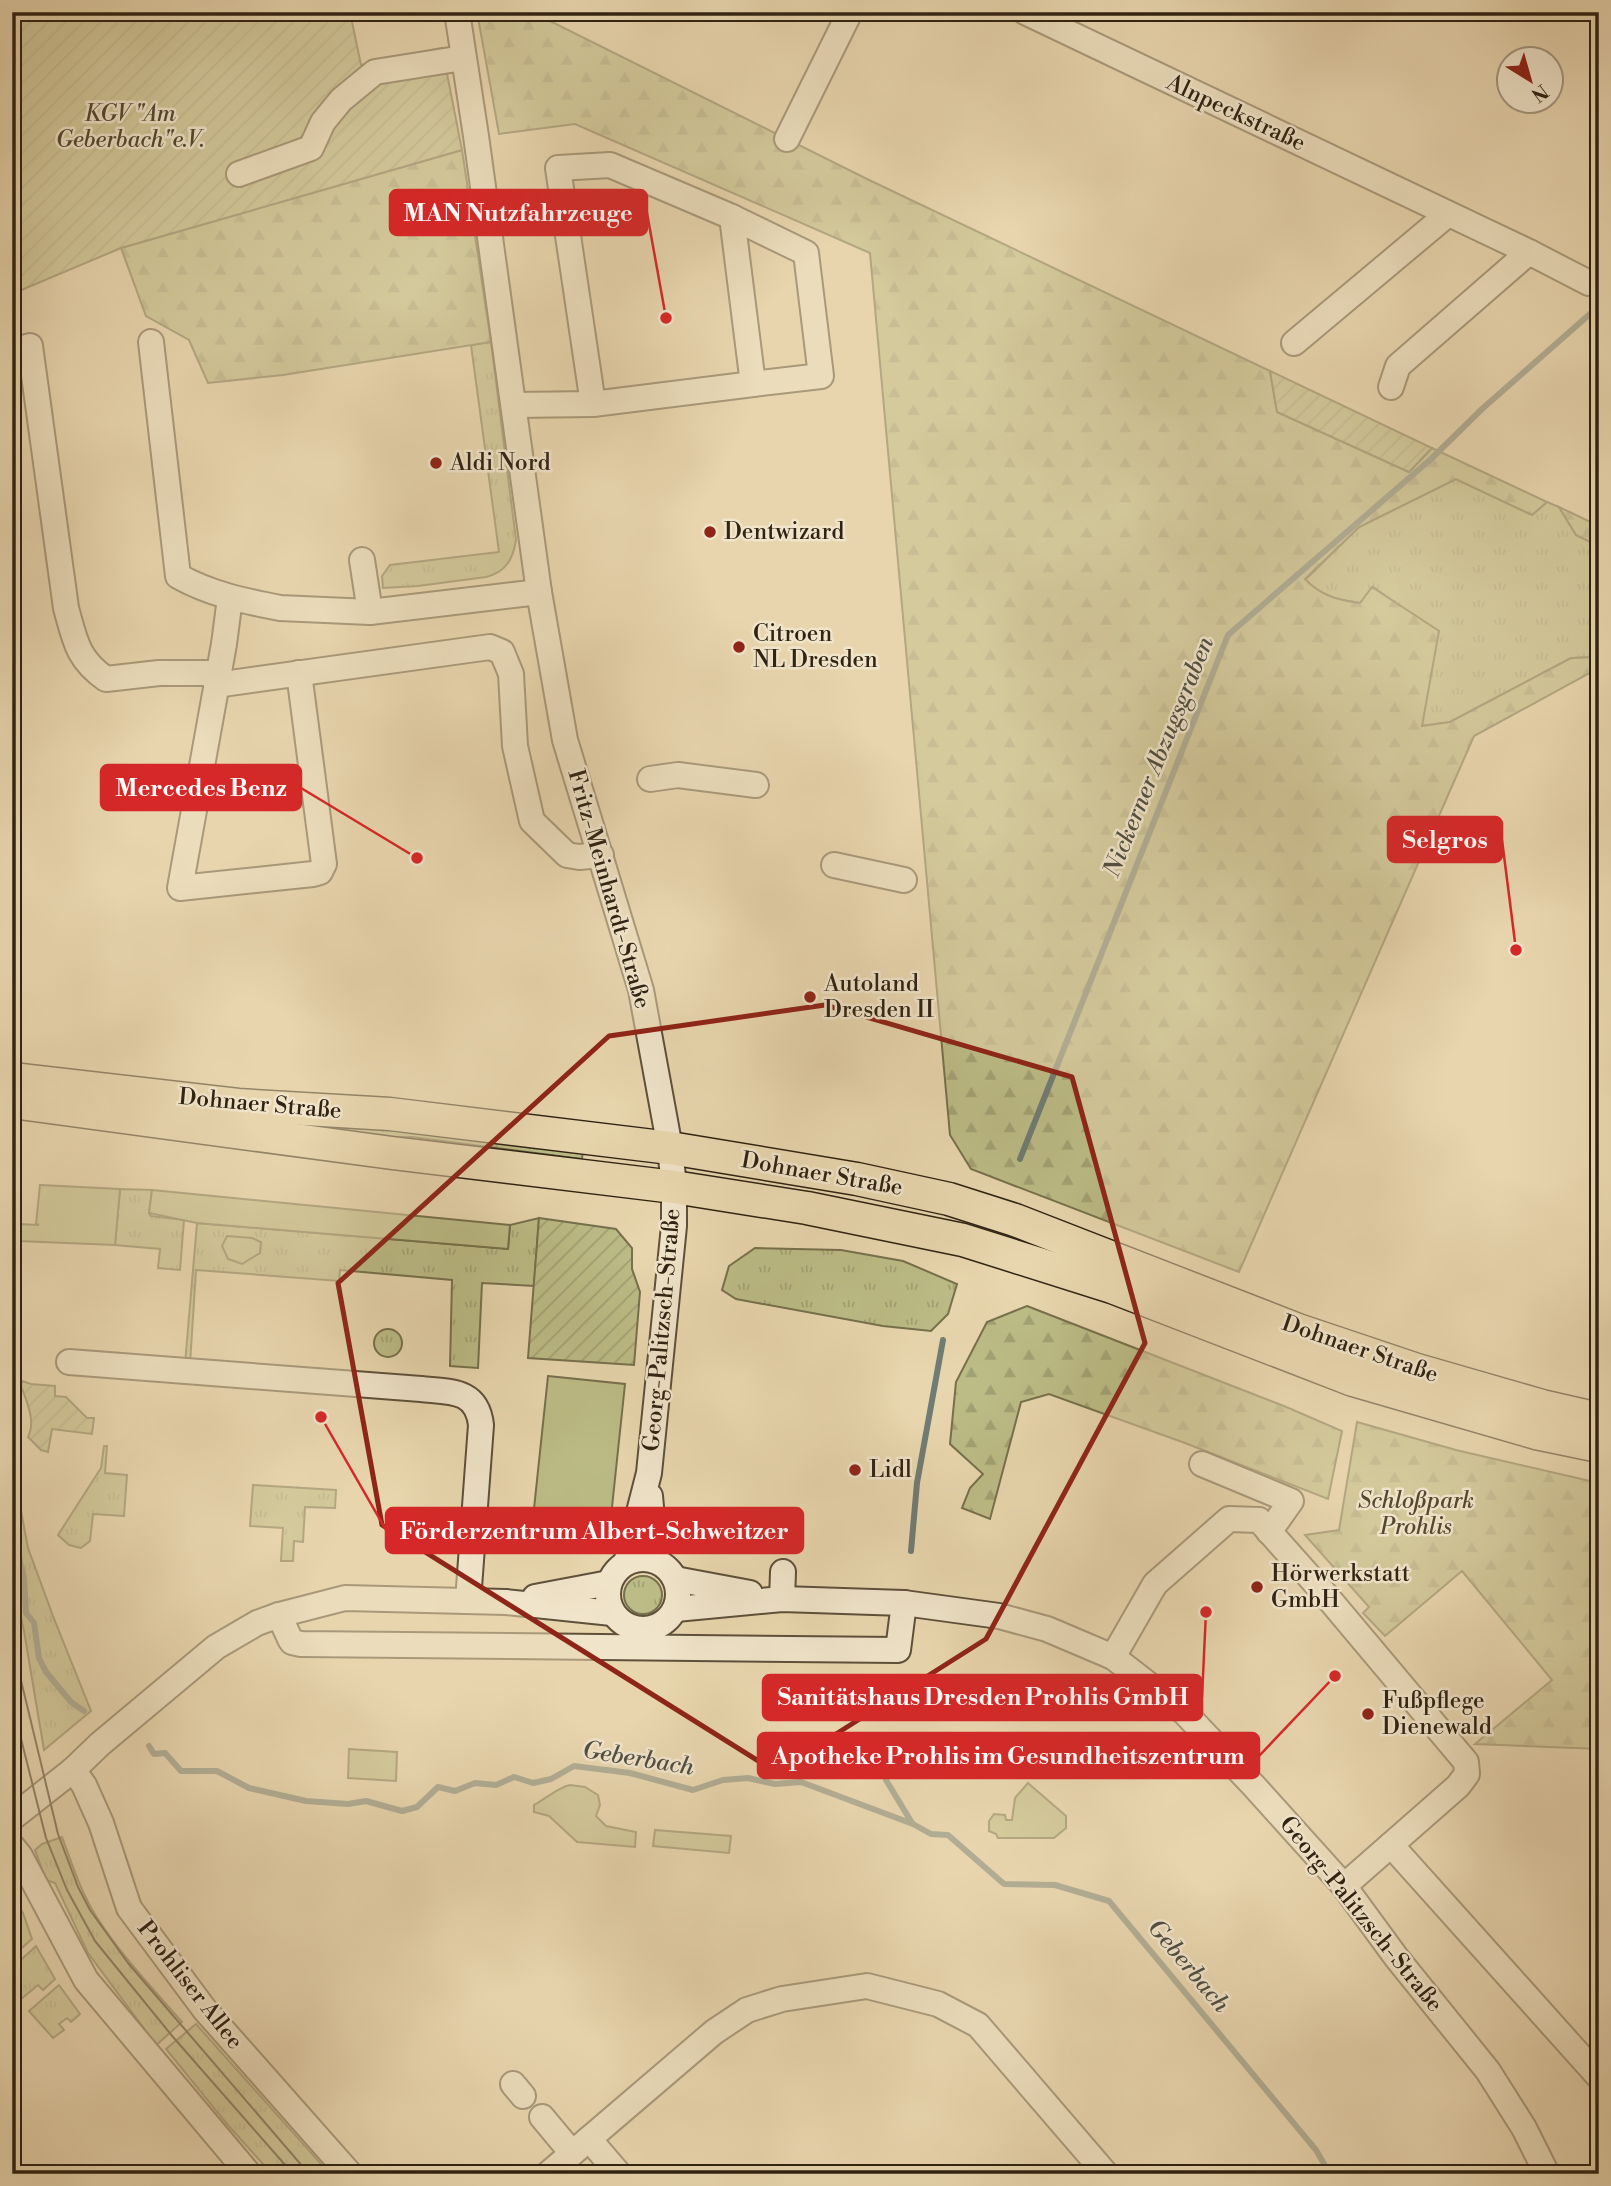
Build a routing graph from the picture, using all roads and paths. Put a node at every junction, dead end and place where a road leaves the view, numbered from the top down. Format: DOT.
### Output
graph roads {
  1 [pos="457,12"];
  2 [pos="850,12"];
  3 [pos="1025,12"];
  4 [pos="463,58"];
  5 [pos="787,139"];
  6 [pos="239,174"];
  7 [pos="1448,214"];
  8 [pos="733,217"];
  9 [pos="1529,252"];
  10 [pos="1589,283"];
  11 [pos="151,342"];
  12 [pos="1294,343"];
  13 [pos="12,351"];
  14 [pos="753,384"];
  15 [pos="1391,387"];
  16 [pos="593,404"];
  17 [pos="514,405"];
  18 [pos="362,559"];
  19 [pos="539,592"];
  20 [pos="230,598"];
  21 [pos="370,612"];
  22 [pos="299,673"];
  23 [pos="217,679"];
  24 [pos="650,779"];
  25 [pos="756,785"];
  26 [pos="601,855"];
  27 [pos="834,865"];
  28 [pos="904,880"];
  29 [pos="12,1079"];
  30 [pos="12,1102"];
  31 [pos="670,1148"];
  32 [pos="674,1187"];
  33 [pos="69,1362"];
  34 [pos="1599,1419"];
  35 [pos="1599,1446"];
  36 [pos="1202,1464"];
  37 [pos="649,1473"];
  38 [pos="1269,1532"];
  39 [pos="656,1561"];
  40 [pos="626,1563"];
  41 [pos="783,1572"];
  42 [pos="676,1580"];
  43 [pos="609,1583"];
  44 [pos="782,1599"];
  45 [pos="468,1601"];
  46 [pos="506,1602"];
  47 [pos="904,1603"];
  48 [pos="676,1609"];
  49 [pos="612,1613"];
  50 [pos="279,1615"];
  51 [pos="1113,1657"];
  52 [pos="73,1770"];
  53 [pos="12,1818"];
  54 [pos="1391,1845"];
  55 [pos="12,1846"];
  56 [pos="1344,1886"];
  57 [pos="1599,2077"];
  58 [pos="542,2117"];
  59 [pos="581,2146"];
  60 [pos="244,2172"];
  61 [pos="351,2174"];
  62 [pos="548,2174"];
  63 [pos="619,2174"];
  64 [pos="1106,2174"];
  65 [pos="1547,2174"];
  1 -- 4 [label="street, Fritz-Meinhardt-Straße"];
  2 -- 5 [label="street"];
  3 -- 7 [label="street, Alnpeckstraße"];
  4 -- 6 [label="street"];
  4 -- 17 [label="street, Fritz-Meinhardt-Straße"];
  7 -- 9 [label="street, Alnpeckstraße"];
  7 -- 12 [label="street"];
  8 -- 14 [label="street"];
  8 -- 14 [label="street"];
  8 -- 16 [label="street"];
  9 -- 10 [label="street, Alnpeckstraße"];
  9 -- 15 [label="street"];
  11 -- 20 [label="street"];
  13 -- 23 [label="street"];
  14 -- 16 [label="street"];
  16 -- 17 [label="street"];
  17 -- 19 [label="street, Fritz-Meinhardt-Straße"];
  18 -- 21 [label="street"];
  19 -- 21 [label="street"];
  19 -- 26 [label="street, Fritz-Meinhardt-Straße"];
  20 -- 21 [label="street"];
  20 -- 23 [label="street"];
  22 -- 23 [label="street"];
  22 -- 23 [label="street"];
  22 -- 26 [label="street"];
  24 -- 25 [label="street"];
  26 -- 31 [label="street, Fritz-Meinhardt-Straße"];
  27 -- 28 [label="street"];
  29 -- 31 [label="main road, Dohnaer Straße"];
  30 -- 32 [label="main road, Dohnaer Straße"];
  31 -- 32 [label="street, Fritz-Meinhardt-Straße"];
  31 -- 34 [label="main road, Dohnaer Straße"];
  32 -- 35 [label="main road, Dohnaer Straße"];
  32 -- 37 [label="street, Georg-Palitzsch-Straße"];
  33 -- 45 [label="street"];
  36 -- 38 [label="street"];
  37 -- 39 [label="street, Georg-Palitzsch-Straße"];
  37 -- 40 [label="street, Georg-Palitzsch-Straße"];
  38 -- 51 [label="street"];
  38 -- 54 [label="street"];
  39 -- 40 [label="street"];
  39 -- 42 [label="street"];
  40 -- 43 [label="street, Georg-Palitzsch-Straße"];
  41 -- 44 [label="street"];
  42 -- 44 [label="street, Georg-Palitzsch-Straße"];
  42 -- 48 [label="street"];
  43 -- 46 [label="street"];
  43 -- 49 [label="street"];
  44 -- 47 [label="street, Georg-Palitzsch-Straße"];
  44 -- 48 [label="street, Georg-Palitzsch-Straße"];
  45 -- 46 [label="street"];
  45 -- 50 [label="street"];
  46 -- 49 [label="street"];
  47 -- 50 [label="street"];
  47 -- 51 [label="street, Georg-Palitzsch-Straße"];
  48 -- 49 [label="street"];
  50 -- 52 [label="street"];
  51 -- 56 [label="street, Georg-Palitzsch-Straße"];
  52 -- 53 [label="street"];
  52 -- 61 [label="street, Prohliser Allee"];
  54 -- 56 [label="street"];
  54 -- 57 [label="street"];
  55 -- 60 [label="street"];
  56 -- 65 [label="street, Georg-Palitzsch-Straße"];
  58 -- 59 [label="street"];
  59 -- 62 [label="street"];
  59 -- 63 [label="street"];
  59 -- 64 [label="street"];
}
